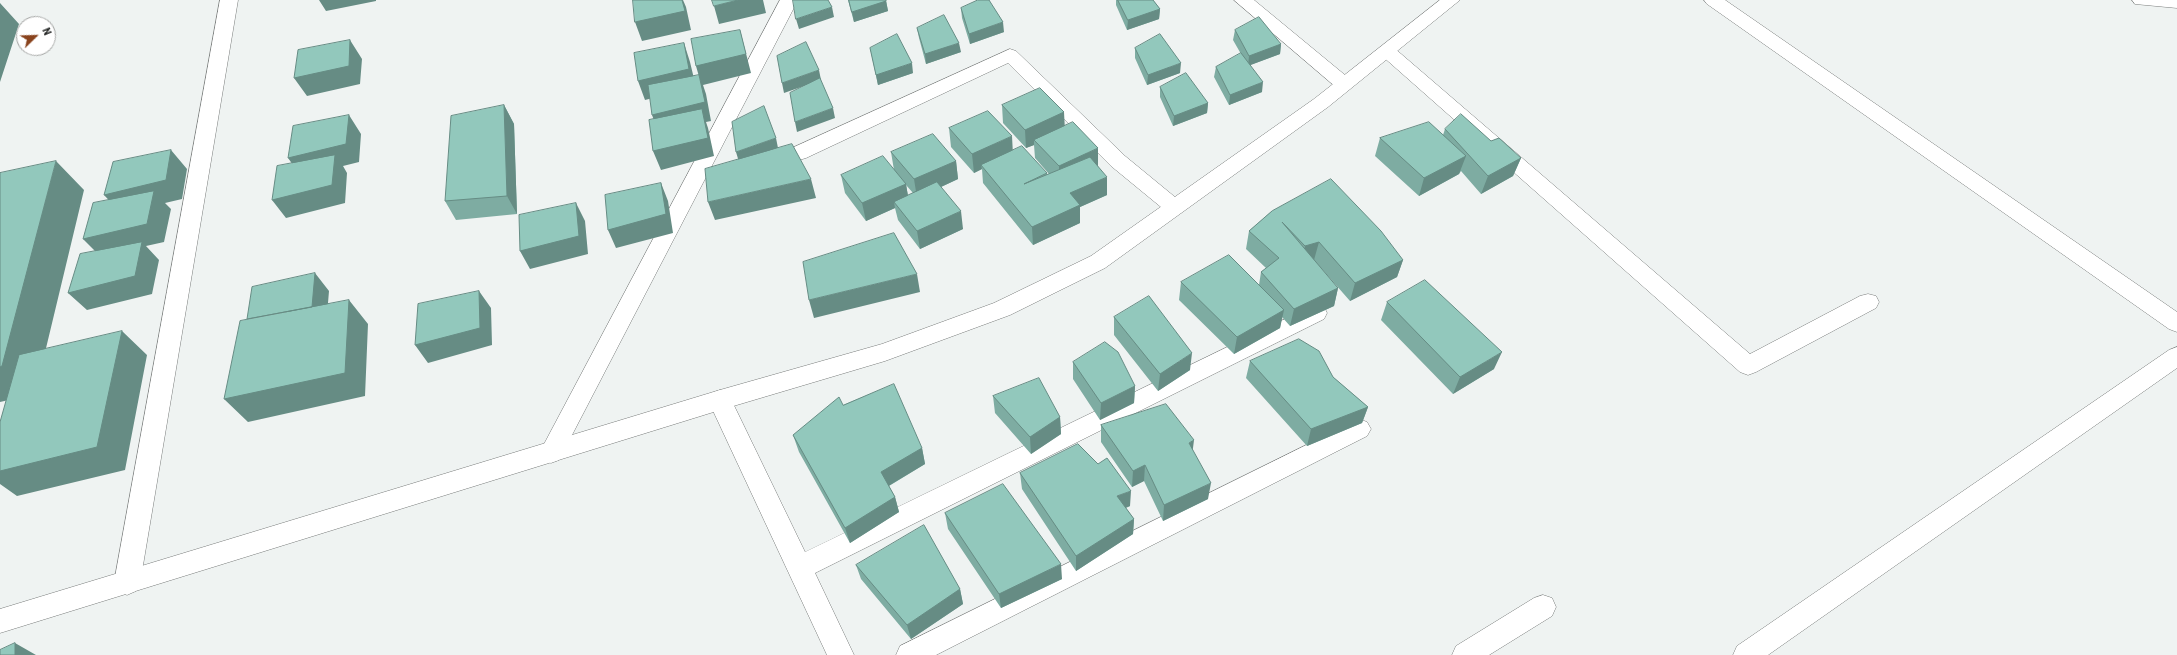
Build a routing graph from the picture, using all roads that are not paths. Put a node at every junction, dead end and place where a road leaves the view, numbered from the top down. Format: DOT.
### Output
graph roads {
  1 [pos="229,0"];
  2 [pos="789,0"];
  3 [pos="1243,0"];
  4 [pos="1451,0"];
  5 [pos="1714,0"];
  6 [pos="2141,0"];
  7 [pos="2177,3"];
  8 [pos="1387,51"];
  9 [pos="1344,84"];
  10 [pos="799,153"];
  11 [pos="1174,207"];
  12 [pos="1868,302"];
  13 [pos="1326,308"];
  14 [pos="2177,323"];
  15 [pos="2177,356"];
  16 [pos="720,400"];
  17 [pos="1359,429"];
  18 [pos="551,452"];
  19 [pos="801,567"];
  20 [pos="127,583"];
  21 [pos="1543,607"];
  22 [pos="0,621"];
  23 [pos="841,655"];
  24 [pos="909,655"];
  25 [pos="1465,655"];
  26 [pos="1746,655"];
  1 -- 20 [label="street"];
  2 -- 18 [label="street"];
  3 -- 9 [label="street"];
  4 -- 8 [label="street"];
  5 -- 14 [label="street"];
  6 -- 7 [label="street"];
  8 -- 9 [label="street"];
  8 -- 12 [label="street"];
  9 -- 11 [label="street"];
  10 -- 11 [label="street"];
  11 -- 16 [label="street"];
  13 -- 19 [label="street"];
  15 -- 26 [label="street"];
  16 -- 18 [label="street"];
  16 -- 19 [label="street"];
  17 -- 24 [label="street"];
  18 -- 20 [label="street"];
  19 -- 23 [label="street"];
  20 -- 22 [label="street"];
  21 -- 25 [label="street"];
}
